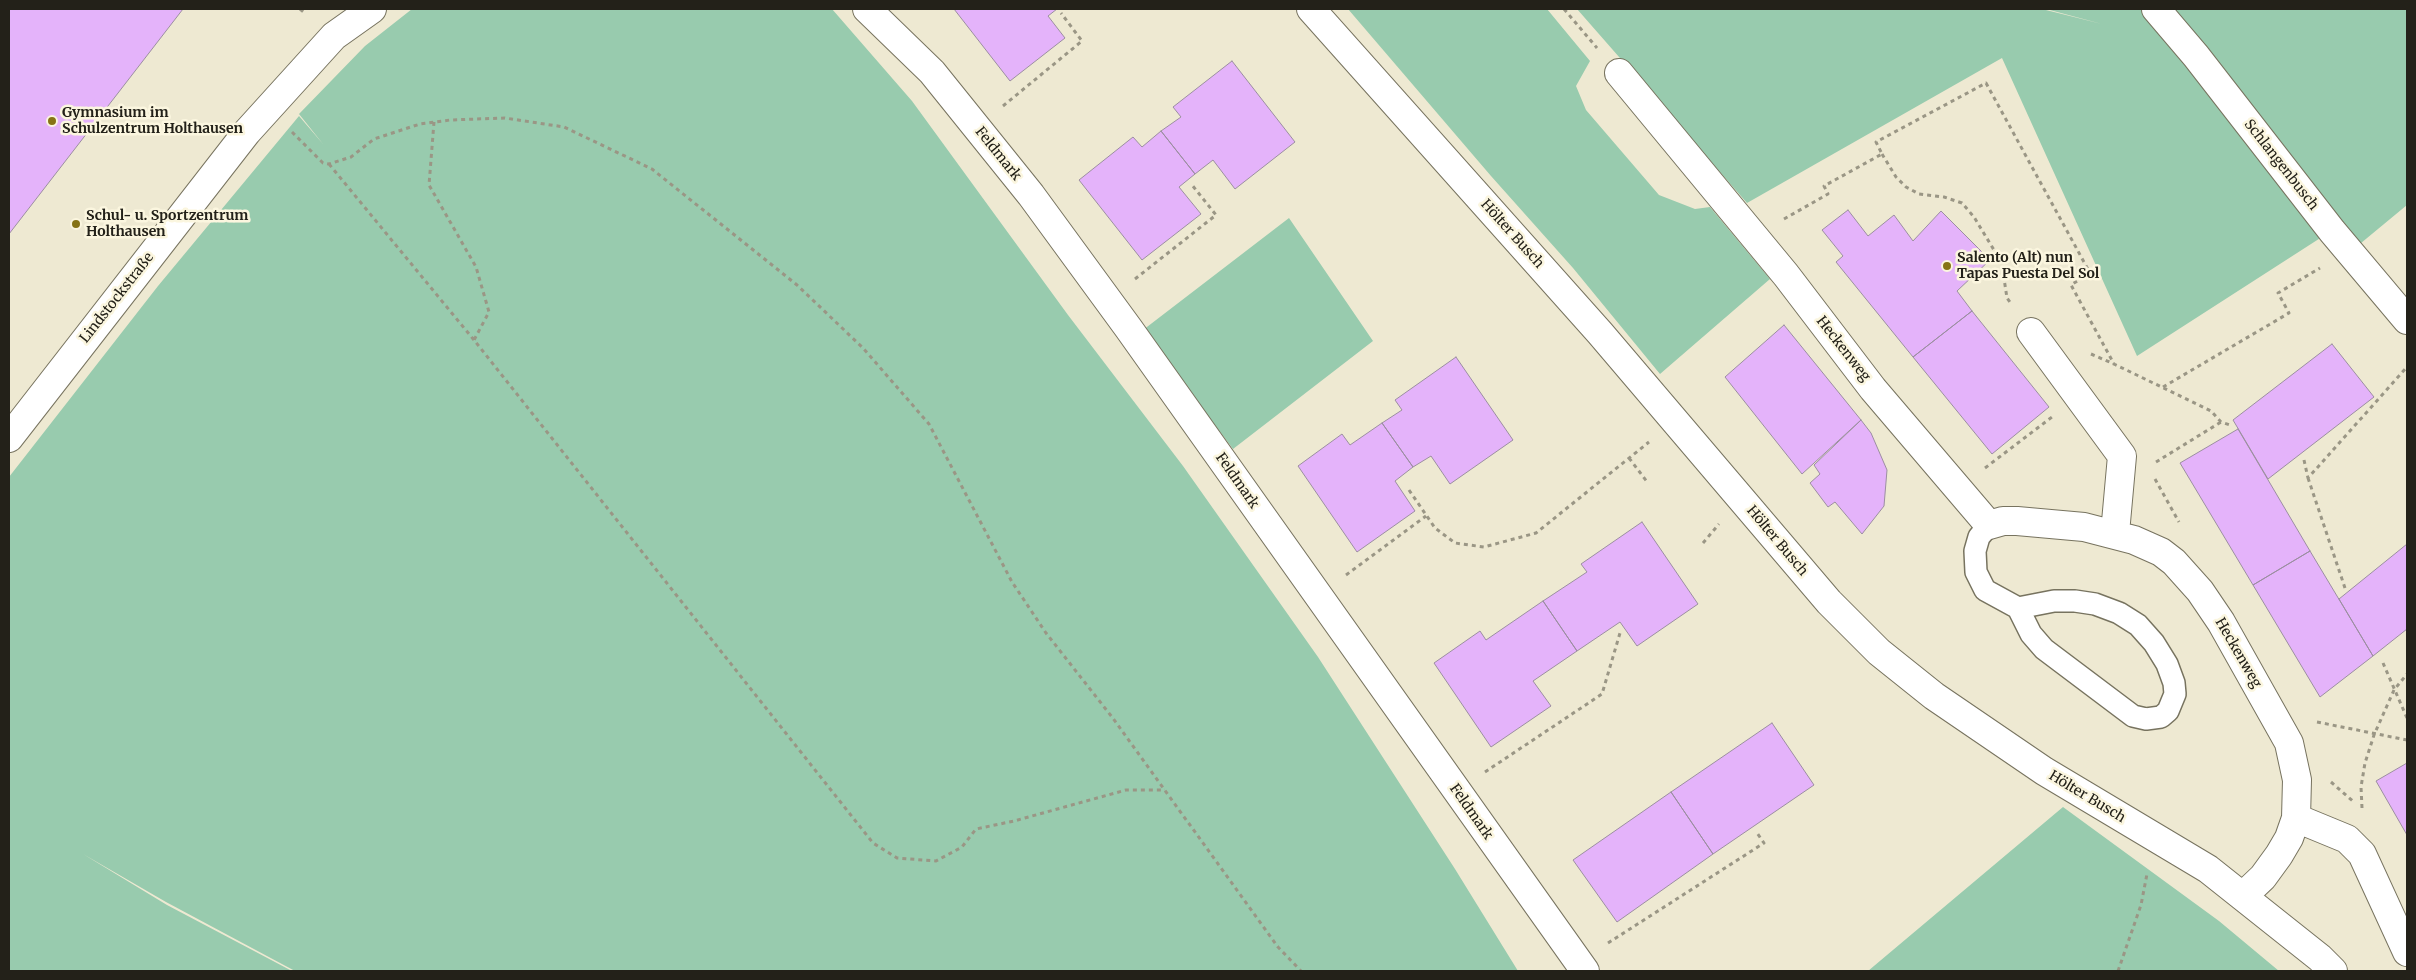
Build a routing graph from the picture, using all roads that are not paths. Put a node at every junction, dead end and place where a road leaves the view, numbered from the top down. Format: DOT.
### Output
graph roads {
  1 [pos="372,9"];
  2 [pos="868,9"];
  3 [pos="1311,9"];
  4 [pos="2156,9"];
  5 [pos="1619,73"];
  6 [pos="2407,320"];
  7 [pos="2031,332"];
  8 [pos="9,438"];
  9 [pos="1990,525"];
  10 [pos="2115,533"];
  11 [pos="2018,608"];
  12 [pos="2296,818"];
  13 [pos="2243,896"];
  14 [pos="2407,952"];
  15 [pos="1581,967"];
  16 [pos="2333,971"];
  1 -- 8 [label="street, Lindstockstraße"];
  2 -- 15 [label="street, Feldmark"];
  3 -- 13 [label="street, Hölter Busch"];
  4 -- 6 [label="street, Schlangenbusch"];
  5 -- 9 [label="street, Heckenweg"];
  7 -- 10 [label="street"];
  9 -- 10 [label="street, Heckenweg"];
  9 -- 11 [label="lane"];
  10 -- 12 [label="street, Heckenweg"];
  11 -- 11 [label="lane"];
  12 -- 13 [label="street"];
  12 -- 14 [label="street"];
  13 -- 16 [label="street, Hölter Busch"];
}
